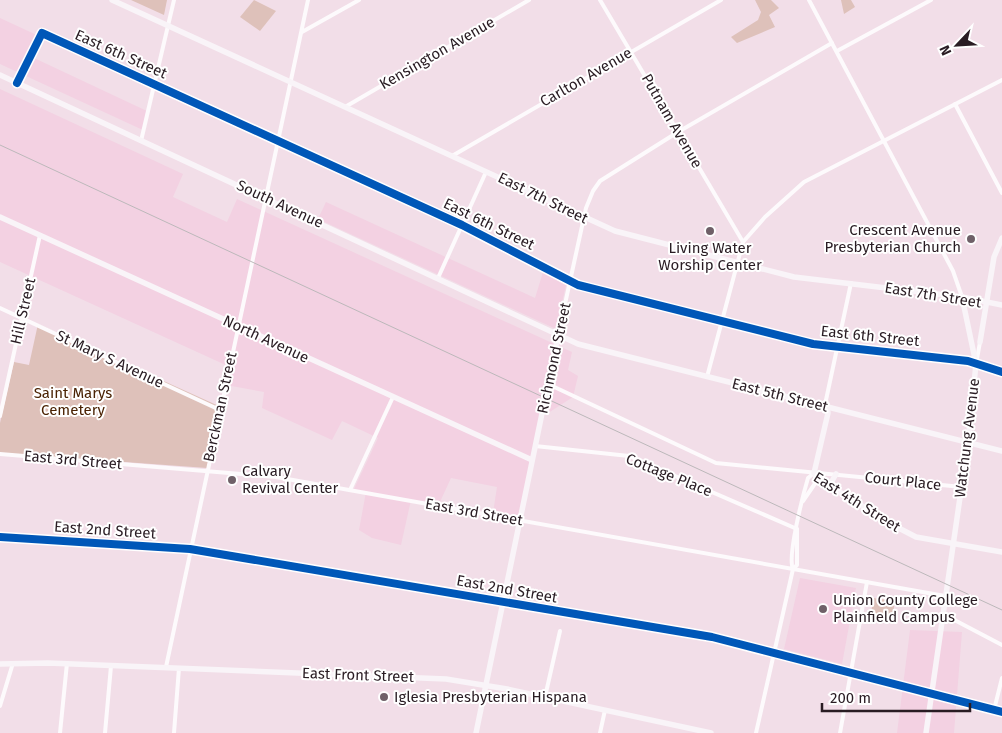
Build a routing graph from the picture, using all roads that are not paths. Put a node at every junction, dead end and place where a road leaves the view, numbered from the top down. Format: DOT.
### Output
graph roads {
  1 [pos="112,0"];
  2 [pos="174,0"];
  3 [pos="308,0"];
  4 [pos="359,0"];
  5 [pos="529,0"];
  6 [pos="600,0"];
  7 [pos="721,0"];
  8 [pos="809,0"];
  9 [pos="932,0"];
  10 [pos="168,26"];
  11 [pos="302,32"];
  12 [pos="832,43"];
  13 [pos="631,51"];
  14 [pos="837,51"];
  15 [pos="0,75"];
  16 [pos="1002,80"];
  17 [pos="291,82"];
  18 [pos="17,83"];
  19 [pos="154,84"];
  20 [pos="955,104"];
  21 [pos="345,107"];
  22 [pos="678,132"];
  23 [pos="279,140"];
  24 [pos="141,141"];
  25 [pos="885,141"];
  26 [pos="452,156"];
  27 [pos="486,172"];
  28 [pos="1002,193"];
  29 [pos="266,198"];
  30 [pos="0,217"];
  31 [pos="584,219"];
  32 [pos="462,226"];
  33 [pos="40,235"];
  34 [pos="1002,238"];
  35 [pos="743,242"];
  36 [pos="736,263"];
  37 [pos="438,278"];
  38 [pos="570,279"];
  39 [pos="851,283"];
  40 [pos="962,297"];
  41 [pos="987,303"];
  42 [pos="1002,305"];
  43 [pos="0,308"];
  44 [pos="21,318"];
  45 [pos="722,322"];
  46 [pos="237,326"];
  47 [pos="558,336"];
  48 [pos="980,342"];
  49 [pos="838,345"];
  50 [pos="976,364"];
  51 [pos="1002,372"];
  52 [pos="707,377"];
  53 [pos="548,384"];
  54 [pos="393,397"];
  55 [pos="2,399"];
  56 [pos="826,406"];
  57 [pos="220,410"];
  58 [pos="0,416"];
  59 [pos="968,442"];
  60 [pos="534,446"];
  61 [pos="1002,451"];
  62 [pos="0,454"];
  63 [pos="532,460"];
  64 [pos="207,470"];
  65 [pos="814,473"];
  66 [pos="836,474"];
  67 [pos="832,487"];
  68 [pos="962,487"];
  69 [pos="350,490"];
  70 [pos="802,502"];
  71 [pos="519,520"];
  72 [pos="797,529"];
  73 [pos="0,537"];
  74 [pos="954,545"];
  75 [pos="190,549"];
  76 [pos="1002,552"];
  77 [pos="793,569"];
  78 [pos="867,582"];
  79 [pos="945,596"];
  80 [pos="502,602"];
  81 [pos="943,614"];
  82 [pos="560,631"];
  83 [pos="1002,645"];
  84 [pos="773,652"];
  85 [pos="13,663"];
  86 [pos="67,663"];
  87 [pos="0,664"];
  88 [pos="111,665"];
  89 [pos="166,667"];
  90 [pos="179,668"];
  91 [pos="851,672"];
  92 [pos="1002,678"];
  93 [pos="485,685"];
  94 [pos="932,692"];
  95 [pos="545,697"];
  96 [pos="0,706"];
  97 [pos="605,710"];
  98 [pos="994,710"];
  99 [pos="1002,712"];
  100 [pos="677,726"];
  101 [pos="60,733"];
  102 [pos="105,733"];
  103 [pos="174,733"];
  104 [pos="476,733"];
  105 [pos="600,733"];
  106 [pos="675,733"];
  107 [pos="711,733"];
  108 [pos="756,733"];
  109 [pos="840,733"];
  110 [pos="926,733"];
  1 -- 10 [label="street, East 7th Street"];
  2 -- 10 [label="street"];
  3 -- 11 [label="street, Berckman Street"];
  4 -- 11 [label="street"];
  5 -- 21 [label="street, Kensington Avenue"];
  6 -- 13 [label="street, Putnam Avenue"];
  7 -- 13 [label="street, Carlton Avenue"];
  8 -- 12 [label="street, Watchung Avenue"];
  9 -- 14 [label="street"];
  10 -- 17 [label="street, East 7th Street"];
  10 -- 19 [label="street"];
  11 -- 17 [label="street, Berckman Street"];
  12 -- 14 [label="street, Watchung Avenue"];
  12 -- 22 [label="street, Richmond Street"];
  13 -- 22 [label="street, Putnam Avenue"];
  13 -- 26 [label="street, Carlton Avenue"];
  14 -- 25 [label="street, Watchung Avenue"];
  15 -- 18 [label="street, South Avenue"];
  16 -- 20 [label="street"];
  17 -- 21 [label="street, East 7th Street"];
  17 -- 23 [label="street, Berckman Street"];
  18 -- 19 [label="street, East 6th Street"];
  18 -- 24 [label="street, South Avenue"];
  19 -- 23 [label="street, East 6th Street"];
  19 -- 24 [label="street"];
  20 -- 25 [label="street"];
  20 -- 28 [label="street"];
  21 -- 26 [label="street, East 7th Street"];
  22 -- 31 [label="street, Richmond Street"];
  22 -- 35 [label="street, Putnam Avenue"];
  23 -- 29 [label="street, Berckman Street"];
  23 -- 32 [label="street, East 6th Street"];
  24 -- 29 [label="street, South Avenue"];
  25 -- 35 [label="street"];
  25 -- 40 [label="street, Watchung Avenue"];
  26 -- 27 [label="street, East 7th Street"];
  27 -- 31 [label="street, East 7th Street"];
  27 -- 32 [label="street"];
  29 -- 37 [label="street, South Avenue"];
  29 -- 46 [label="street, Berckman Street"];
  30 -- 33 [label="street, North Avenue"];
  31 -- 36 [label="street, East 7th Street"];
  31 -- 38 [label="street, Richmond Street"];
  32 -- 37 [label="street"];
  32 -- 38 [label="street, East 6th Street"];
  33 -- 44 [label="street, Hill Street"];
  33 -- 46 [label="street, North Avenue"];
  34 -- 41 [label="street"];
  35 -- 36 [label="street"];
  36 -- 39 [label="street, East 7th Street"];
  36 -- 45 [label="street"];
  37 -- 47 [label="street, South Avenue"];
  38 -- 45 [label="street, East 6th Street"];
  38 -- 47 [label="street, Richmond Street"];
  39 -- 40 [label="street, East 7th Street"];
  39 -- 49 [label="street"];
  40 -- 41 [label="street, East 7th Street"];
  40 -- 50 [label="street, Watchung Avenue"];
  41 -- 42 [label="street, East 7th Street"];
  41 -- 48 [label="street"];
  43 -- 44 [label="street, St Mary S Avenue"];
  44 -- 55 [label="street, Hill Street"];
  44 -- 57 [label="street, St Mary S Avenue"];
  45 -- 49 [label="street, East 6th Street"];
  45 -- 52 [label="street"];
  46 -- 54 [label="street, North Avenue"];
  46 -- 57 [label="street, Berckman Street"];
  47 -- 52 [label="street, East 5th Street"];
  47 -- 53 [label="street, Richmond Street"];
  48 -- 50 [label="street"];
  49 -- 50 [label="street, East 6th Street"];
  49 -- 56 [label="street"];
  50 -- 51 [label="street, East 6th Street"];
  50 -- 59 [label="street, Watchung Avenue"];
  52 -- 56 [label="street, East 5th Street"];
  53 -- 60 [label="street, Richmond Street"];
  53 -- 65 [label="street, East 4th Street"];
  54 -- 63 [label="street, North Avenue"];
  54 -- 69 [label="street"];
  55 -- 58 [label="street, Hill Street"];
  56 -- 59 [label="street, East 5th Street"];
  56 -- 65 [label="street"];
  57 -- 64 [label="street, Berckman Street"];
  59 -- 61 [label="street, East 5th Street"];
  59 -- 68 [label="street, Watchung Avenue"];
  60 -- 63 [label="street, Richmond Street"];
  60 -- 72 [label="street, Cottage Place"];
  62 -- 64 [label="street, East 3rd Street"];
  63 -- 71 [label="street, Richmond Street"];
  64 -- 69 [label="street, East 3rd Street"];
  64 -- 75 [label="street, Berckman Street"];
  65 -- 66 [label="street, Court Place"];
  65 -- 67 [label="street, East 4th Street"];
  65 -- 70 [label="street"];
  65 -- 70 [label="street"];
  66 -- 67 [label="street"];
  66 -- 68 [label="street, Court Place"];
  67 -- 74 [label="street, East 4th Street"];
  68 -- 74 [label="street, Watchung Avenue"];
  69 -- 71 [label="street, East 3rd Street"];
  70 -- 72 [label="street"];
  71 -- 77 [label="street, East 3rd Street"];
  71 -- 80 [label="street, Richmond Street"];
  72 -- 77 [label="street"];
  72 -- 77 [label="street"];
  73 -- 75 [label="street, East 2nd Street"];
  74 -- 76 [label="street, East 4th Street"];
  74 -- 79 [label="street, Watchung Avenue"];
  75 -- 80 [label="street, East 2nd Street"];
  75 -- 89 [label="street, Berckman Street"];
  77 -- 78 [label="street, East 3rd Street"];
  77 -- 84 [label="street"];
  78 -- 79 [label="street, East 3rd Street"];
  78 -- 91 [label="street"];
  79 -- 81 [label="street, Watchung Avenue"];
  80 -- 84 [label="street, East 2nd Street"];
  80 -- 93 [label="street, Richmond Street"];
  81 -- 83 [label="street"];
  81 -- 94 [label="street, Watchung Avenue"];
  82 -- 95 [label="street"];
  84 -- 91 [label="street, East 2nd Street"];
  84 -- 108 [label="street"];
  85 -- 86 [label="street, East Front Street"];
  85 -- 87 [label="street, East Front Street"];
  85 -- 96 [label="street"];
  86 -- 88 [label="street, East Front Street"];
  86 -- 101 [label="street"];
  88 -- 89 [label="street, East Front Street"];
  88 -- 102 [label="street"];
  89 -- 90 [label="street, East Front Street"];
  90 -- 93 [label="street, East Front Street"];
  90 -- 103 [label="street"];
  91 -- 94 [label="street, East 2nd Street"];
  91 -- 109 [label="street"];
  92 -- 98 [label="street"];
  93 -- 95 [label="street, East Front Street"];
  93 -- 104 [label="street, Richmond Street"];
  94 -- 98 [label="street, East 2nd Street"];
  94 -- 110 [label="street, Watchung Avenue"];
  95 -- 97 [label="street, East Front Street"];
  97 -- 100 [label="street, East Front Street"];
  97 -- 105 [label="street"];
  98 -- 99 [label="street, East 2nd Street"];
  100 -- 106 [label="street"];
  100 -- 107 [label="street, East Front Street"];
}
